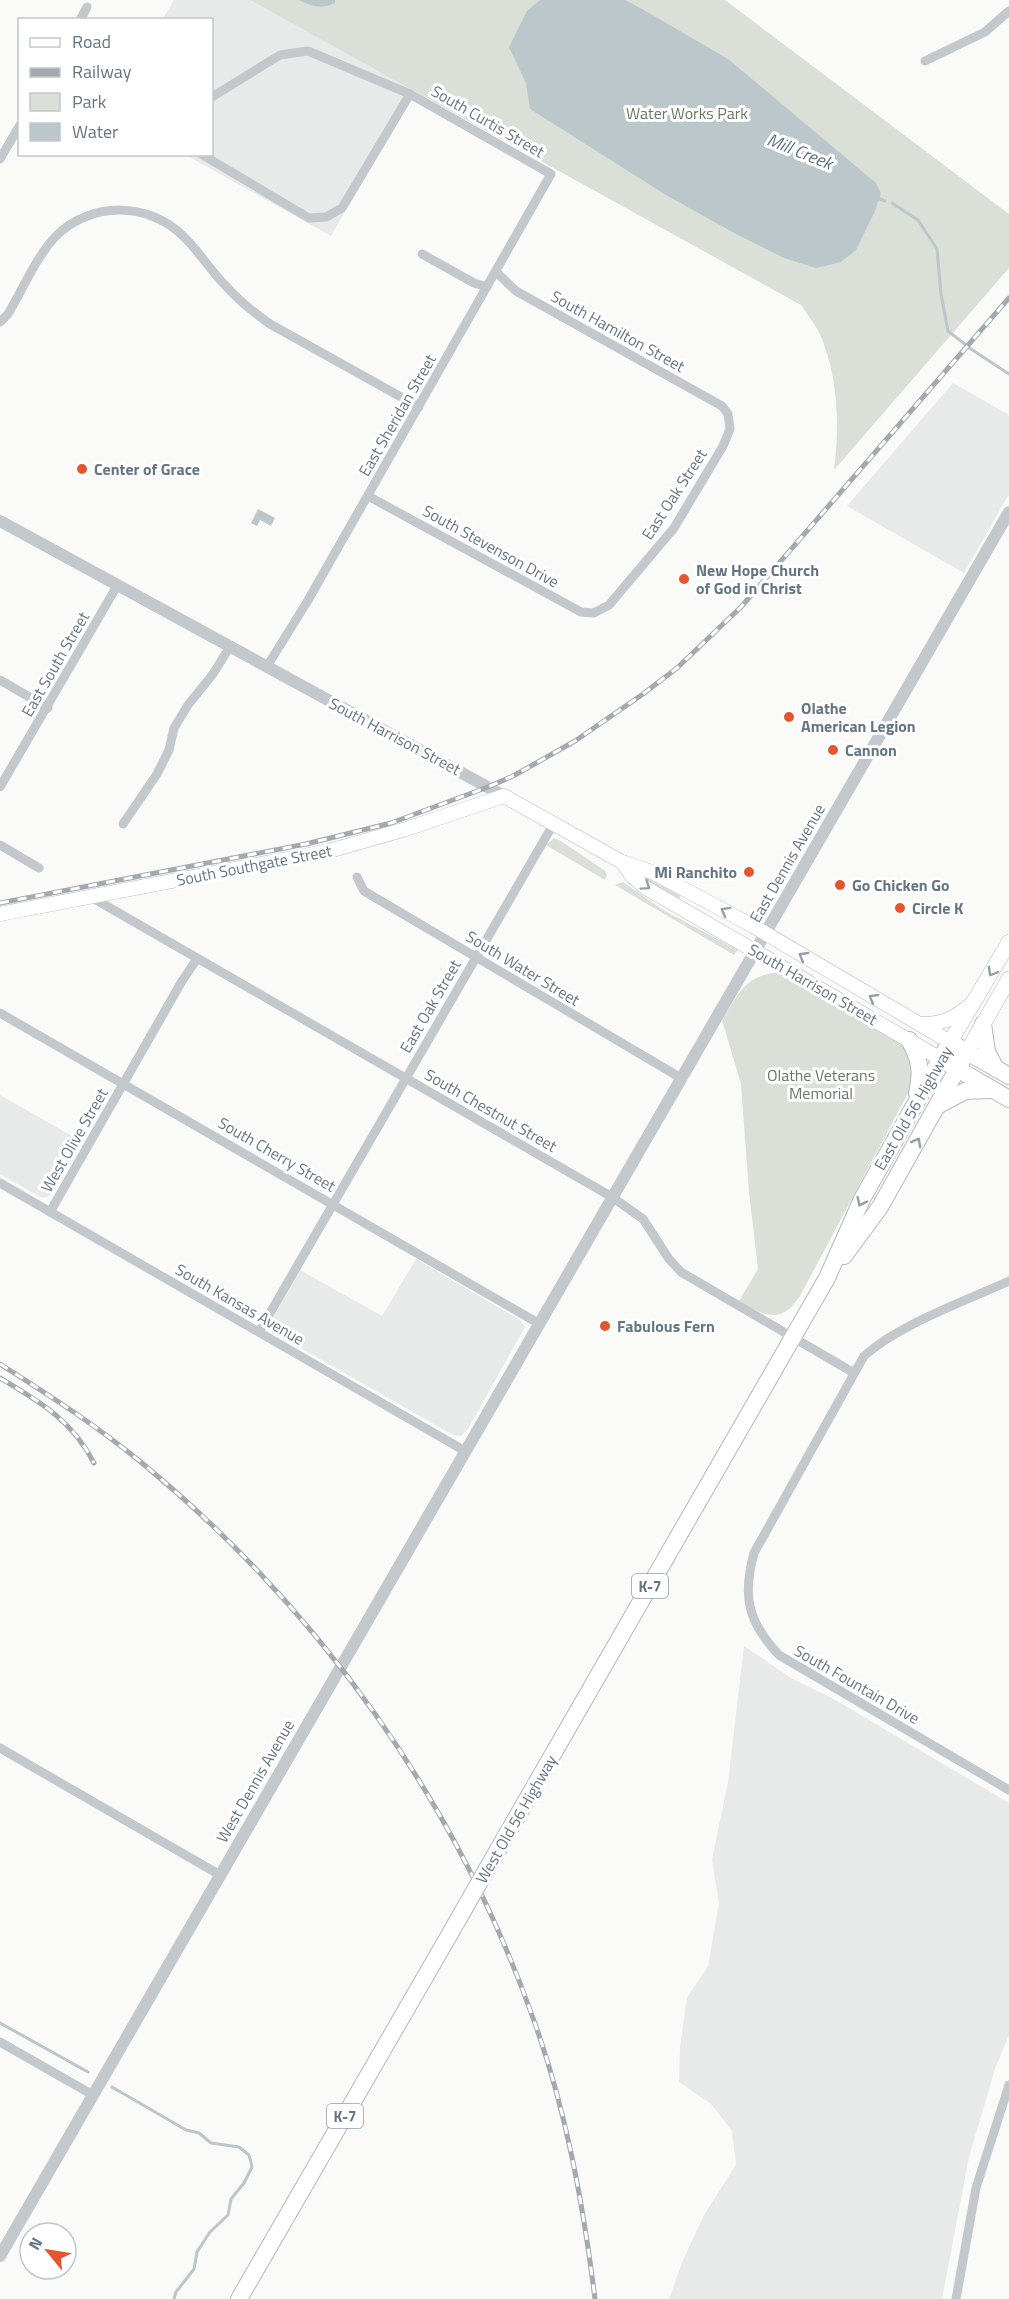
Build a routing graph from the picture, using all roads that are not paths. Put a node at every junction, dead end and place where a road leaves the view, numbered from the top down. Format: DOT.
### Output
graph roads {
  1 [pos="87,7"];
  2 [pos="1009,10"];
  3 [pos="81,18"];
  4 [pos="926,62"];
  5 [pos="410,94"];
  6 [pos="213,96"];
  7 [pos="18,128"];
  8 [pos="204,156"];
  9 [pos="0,159"];
  10 [pos="551,174"];
  11 [pos="422,254"];
  12 [pos="496,272"];
  13 [pos="487,287"];
  14 [pos="0,322"];
  15 [pos="419,407"];
  16 [pos="728,414"];
  17 [pos="368,496"];
  18 [pos="1009,513"];
  19 [pos="0,521"];
  20 [pos="117,586"];
  21 [pos="602,609"];
  22 [pos="229,648"];
  23 [pos="266,668"];
  24 [pos="0,680"];
  25 [pos="48,708"];
  26 [pos="0,787"];
  27 [pos="504,796"];
  28 [pos="554,823"];
  29 [pos="123,824"];
  30 [pos="0,845"];
  31 [pos="622,862"];
  32 [pos="39,868"];
  33 [pos="357,877"];
  34 [pos="91,897"];
  35 [pos="0,914"];
  36 [pos="766,934"];
  37 [pos="1009,942"];
  38 [pos="756,950"];
  39 [pos="475,958"];
  40 [pos="197,959"];
  41 [pos="1009,979"];
  42 [pos="974,1002"];
  43 [pos="0,1013"];
  44 [pos="919,1024"];
  45 [pos="983,1024"];
  46 [pos="909,1040"];
  47 [pos="950,1042"];
  48 [pos="967,1052"];
  49 [pos="941,1059"];
  50 [pos="958,1069"];
  51 [pos="1002,1072"];
  52 [pos="406,1078"];
  53 [pos="681,1078"];
  54 [pos="124,1083"];
  55 [pos="994,1090"];
  56 [pos="1009,1099"];
  57 [pos="915,1104"];
  58 [pos="937,1106"];
  59 [pos="0,1183"];
  60 [pos="612,1197"];
  61 [pos="333,1204"];
  62 [pos="50,1212"];
  63 [pos="827,1278"];
  64 [pos="1009,1281"];
  65 [pos="538,1323"];
  66 [pos="258,1332"];
  67 [pos="793,1338"];
  68 [pos="854,1373"];
  69 [pos="465,1451"];
  70 [pos="0,1748"];
  71 [pos="1009,1790"];
  72 [pos="220,1875"];
  73 [pos="0,2042"];
  74 [pos="1009,2085"];
  75 [pos="93,2095"];
  76 [pos="0,2256"];
  77 [pos="238,2299"];
  78 [pos="956,2299"];
  1 -- 3 [label="street"];
  2 -- 4 [label="street"];
  5 -- 6 [label="street, South Curtis Street"];
  5 -- 8 [label="street, South Curtis Street"];
  5 -- 10 [label="street, South Curtis Street"];
  7 -- 9 [label="street"];
  10 -- 12 [label="street, East Sheridan Street"];
  11 -- 13 [label="street"];
  12 -- 13 [label="street, East Sheridan Street"];
  12 -- 16 [label="street, South Hamilton Street"];
  13 -- 15 [label="street, East Sheridan Street"];
  14 -- 15 [label="street"];
  15 -- 17 [label="street, East Sheridan Street"];
  16 -- 21 [label="street, East Oak Street"];
  17 -- 21 [label="street, South Stevenson Drive"];
  17 -- 23 [label="street, East Sheridan Street"];
  18 -- 36 [label="street, East Dennis Avenue"];
  19 -- 20 [label="street, South Harrison Street"];
  20 -- 22 [label="street, South Harrison Street"];
  20 -- 25 [label="street, East South Street"];
  22 -- 23 [label="street, South Harrison Street"];
  22 -- 29 [label="street"];
  23 -- 27 [label="street, South Harrison Street"];
  24 -- 25 [label="street"];
  25 -- 26 [label="street, East South Street"];
  27 -- 28 [label="main road, South Harrison Street"];
  27 -- 34 [label="main road, South Southgate Street"];
  28 -- 31 [label="main road, South Harrison Street"];
  28 -- 39 [label="street, East Oak Street"];
  30 -- 32 [label="street"];
  36 -- 31 [label="main road, South Harrison Street, one-way"];
  31 -- 38 [label="main road, South Harrison Street, one-way"];
  33 -- 39 [label="street, South Water Street"];
  34 -- 35 [label="main road, South Southgate Street"];
  34 -- 40 [label="street, South Chestnut Street"];
  36 -- 38 [label="street, East Dennis Avenue"];
  44 -- 36 [label="main road, South Harrison Street, one-way"];
  37 -- 42 [label="main road, East Old 56 Highway, one-way"];
  38 -- 46 [label="main road, South Harrison Street"];
  38 -- 53 [label="street, East Dennis Avenue"];
  39 -- 52 [label="street, East Oak Street"];
  39 -- 53 [label="street, South Water Street"];
  40 -- 52 [label="street, South Chestnut Street"];
  40 -- 54 [label="street, West Olive Street"];
  41 -- 45 [label="main road, East Old 56 Highway"];
  42 -- 44 [label="main road"];
  42 -- 47 [label="main road, East Old 56 Highway"];
  43 -- 54 [label="street, South Cherry Street"];
  44 -- 47 [label="main road, South Harrison Street"];
  45 -- 48 [label="main road, East Old 56 Highway"];
  45 -- 51 [label="highway"];
  46 -- 49 [label="main road, South Harrison Street"];
  46 -- 57 [label="highway"];
  47 -- 48 [label="highway, South Harrison Street"];
  47 -- 49 [label="highway, East Old 56 Highway / K-7"];
  48 -- 50 [label="highway, East Old 56 Highway"];
  48 -- 51 [label="highway, South Harrison Street"];
  49 -- 50 [label="highway, South Harrison Street"];
  49 -- 57 [label="highway, East Old 56 Highway / K-7"];
  50 -- 55 [label="highway, South Harrison Street"];
  50 -- 58 [label="highway, East Old 56 Highway"];
  52 -- 60 [label="street, South Chestnut Street"];
  52 -- 61 [label="street, East Oak Street"];
  53 -- 60 [label="street, East Dennis Avenue"];
  54 -- 61 [label="street, South Cherry Street"];
  54 -- 62 [label="street, West Olive Street"];
  55 -- 56 [label="highway, South Harrison Street"];
  55 -- 58 [label="highway"];
  57 -- 63 [label="highway, East Old 56 Highway / K-7, one-way"];
  63 -- 58 [label="highway, East Old 56 Highway / K-7, one-way"];
  59 -- 62 [label="street, South Kansas Avenue"];
  60 -- 65 [label="street, East Dennis Avenue"];
  60 -- 67 [label="street, South Chestnut Street"];
  61 -- 65 [label="street, South Cherry Street"];
  61 -- 66 [label="street, East Oak Street"];
  62 -- 66 [label="street, South Kansas Avenue"];
  63 -- 67 [label="highway, East Old 56 Highway / K-7"];
  64 -- 68 [label="street, South Fountain Drive"];
  65 -- 69 [label="street, West Dennis Avenue"];
  66 -- 69 [label="street, South Kansas Avenue"];
  67 -- 68 [label="street, South Chestnut Street"];
  67 -- 77 [label="highway, West Old 56 Highway / K-7, bridge"];
  68 -- 71 [label="street, South Fountain Drive"];
  69 -- 72 [label="street, West Dennis Avenue"];
  70 -- 72 [label="street"];
  72 -- 75 [label="street, West Dennis Avenue"];
  73 -- 75 [label="street"];
  74 -- 78 [label="street"];
  75 -- 76 [label="street, West Dennis Avenue"];
}
